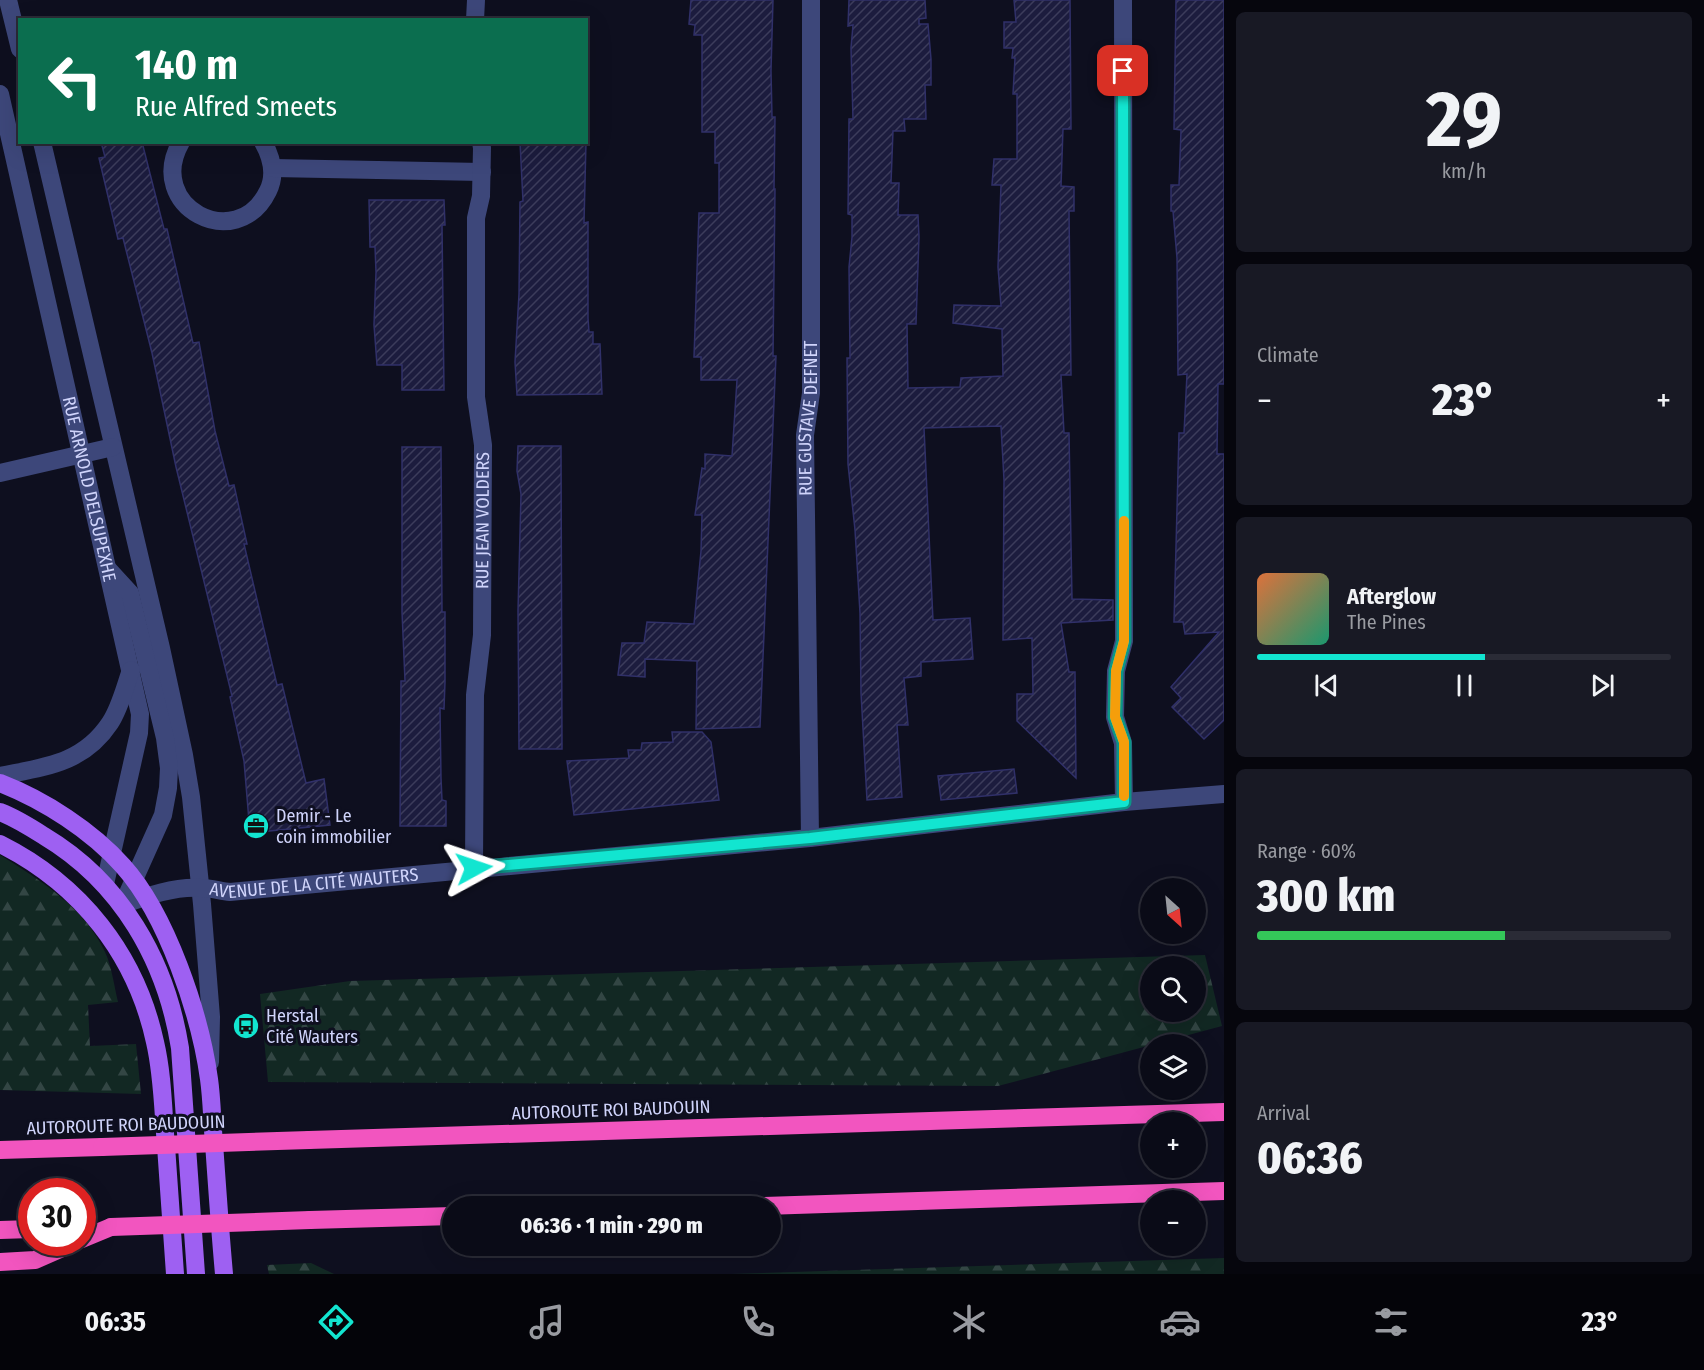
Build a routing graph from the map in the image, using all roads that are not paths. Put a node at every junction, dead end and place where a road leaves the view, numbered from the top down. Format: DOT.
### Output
graph roads {
  1 [pos="8,0"];
  2 [pos="476,0"];
  3 [pos="811,0"];
  4 [pos="1123,0"];
  5 [pos="476,18"];
  6 [pos="18,41"];
  7 [pos="0,94"];
  8 [pos="42,144"];
  9 [pos="180,144"];
  10 [pos="264,144"];
  11 [pos="482,144"];
  12 [pos="273,168"];
  13 [pos="482,172"];
  14 [pos="113,447"];
  15 [pos="82,453"];
  16 [pos="0,473"];
  17 [pos="107,568"];
  18 [pos="131,670"];
  19 [pos="0,776"];
  20 [pos="0,783"];
  21 [pos="1224,794"];
  22 [pos="1124,802"];
  23 [pos="0,812"];
  24 [pos="810,838"];
  25 [pos="0,844"];
  26 [pos="111,854"];
  27 [pos="474,868"];
  28 [pos="135,881"];
  29 [pos="105,884"];
  30 [pos="201,888"];
  31 [pos="145,897"];
  32 [pos="122,905"];
  33 [pos="209,1079"];
  34 [pos="1224,1112"];
  35 [pos="0,1150"];
  36 [pos="1224,1191"];
  37 [pos="781,1205"];
  38 [pos="442,1216"];
  39 [pos="111,1227"];
  40 [pos="96,1228"];
  41 [pos="18,1229"];
  42 [pos="0,1230"];
  43 [pos="96,1233"];
  44 [pos="44,1256"];
  45 [pos="0,1262"];
  46 [pos="176,1274"];
  47 [pos="196,1274"];
  48 [pos="224,1274"];
  1 -- 6 [label="street"];
  2 -- 5 [label="street"];
  3 -- 24 [label="street, RUE GUSTAVE DEFNET"];
  4 -- 22 [label="street"];
  7 -- 15 [label="street, RUE ARNOLD DELSUPEXHE"];
  8 -- 14 [label="street, RUE ARNOLD DELSUPEXHE"];
  9 -- 12 [label="street"];
  10 -- 12 [label="street"];
  11 -- 13 [label="street, RUE JEAN VOLDERS"];
  12 -- 13 [label="street"];
  13 -- 27 [label="street, RUE JEAN VOLDERS"];
  14 -- 15 [label="street"];
  14 -- 30 [label="street, RUE ARNOLD DELSUPEXHE"];
  15 -- 16 [label="street"];
  15 -- 17 [label="street, RUE ARNOLD DELSUPEXHE"];
  17 -- 18 [label="street, RUE ARNOLD DELSUPEXHE"];
  17 -- 28 [label="street"];
  18 -- 19 [label="street"];
  18 -- 26 [label="street, RUE ARNOLD DELSUPEXHE"];
  20 -- 26 [label="main road"];
  21 -- 22 [label="street, AVENUE DE LA CITÉ WAUTERS"];
  22 -- 24 [label="street, AVENUE DE LA CITÉ WAUTERS"];
  23 -- 29 [label="main road"];
  24 -- 27 [label="street, AVENUE DE LA CITÉ WAUTERS"];
  25 -- 46 [label="main road"];
  26 -- 28 [label="main road"];
  26 -- 29 [label="street, RUE ARNOLD DELSUPEXHE"];
  27 -- 30 [label="street, AVENUE DE LA CITÉ WAUTERS"];
  28 -- 31 [label="main road"];
  28 -- 32 [label="street"];
  29 -- 32 [label="main road"];
  30 -- 31 [label="street, AVENUE DE LA CITÉ WAUTERS"];
  30 -- 33 [label="street, RUE ARNOLD DELSUPEXHE"];
  31 -- 32 [label="street, AVENUE DE LA CITÉ WAUTERS"];
  31 -- 33 [label="main road"];
  32 -- 47 [label="main road"];
  33 -- 48 [label="main road"];
  34 -- 35 [label="highway, AUTOROUTE ROI BAUDOUIN, bridge"];
  36 -- 37 [label="highway"];
  38 -- 39 [label="highway, bridge"];
  39 -- 40 [label="highway"];
  39 -- 43 [label="highway"];
  41 -- 42 [label="highway"];
  44 -- 45 [label="highway"];
}
